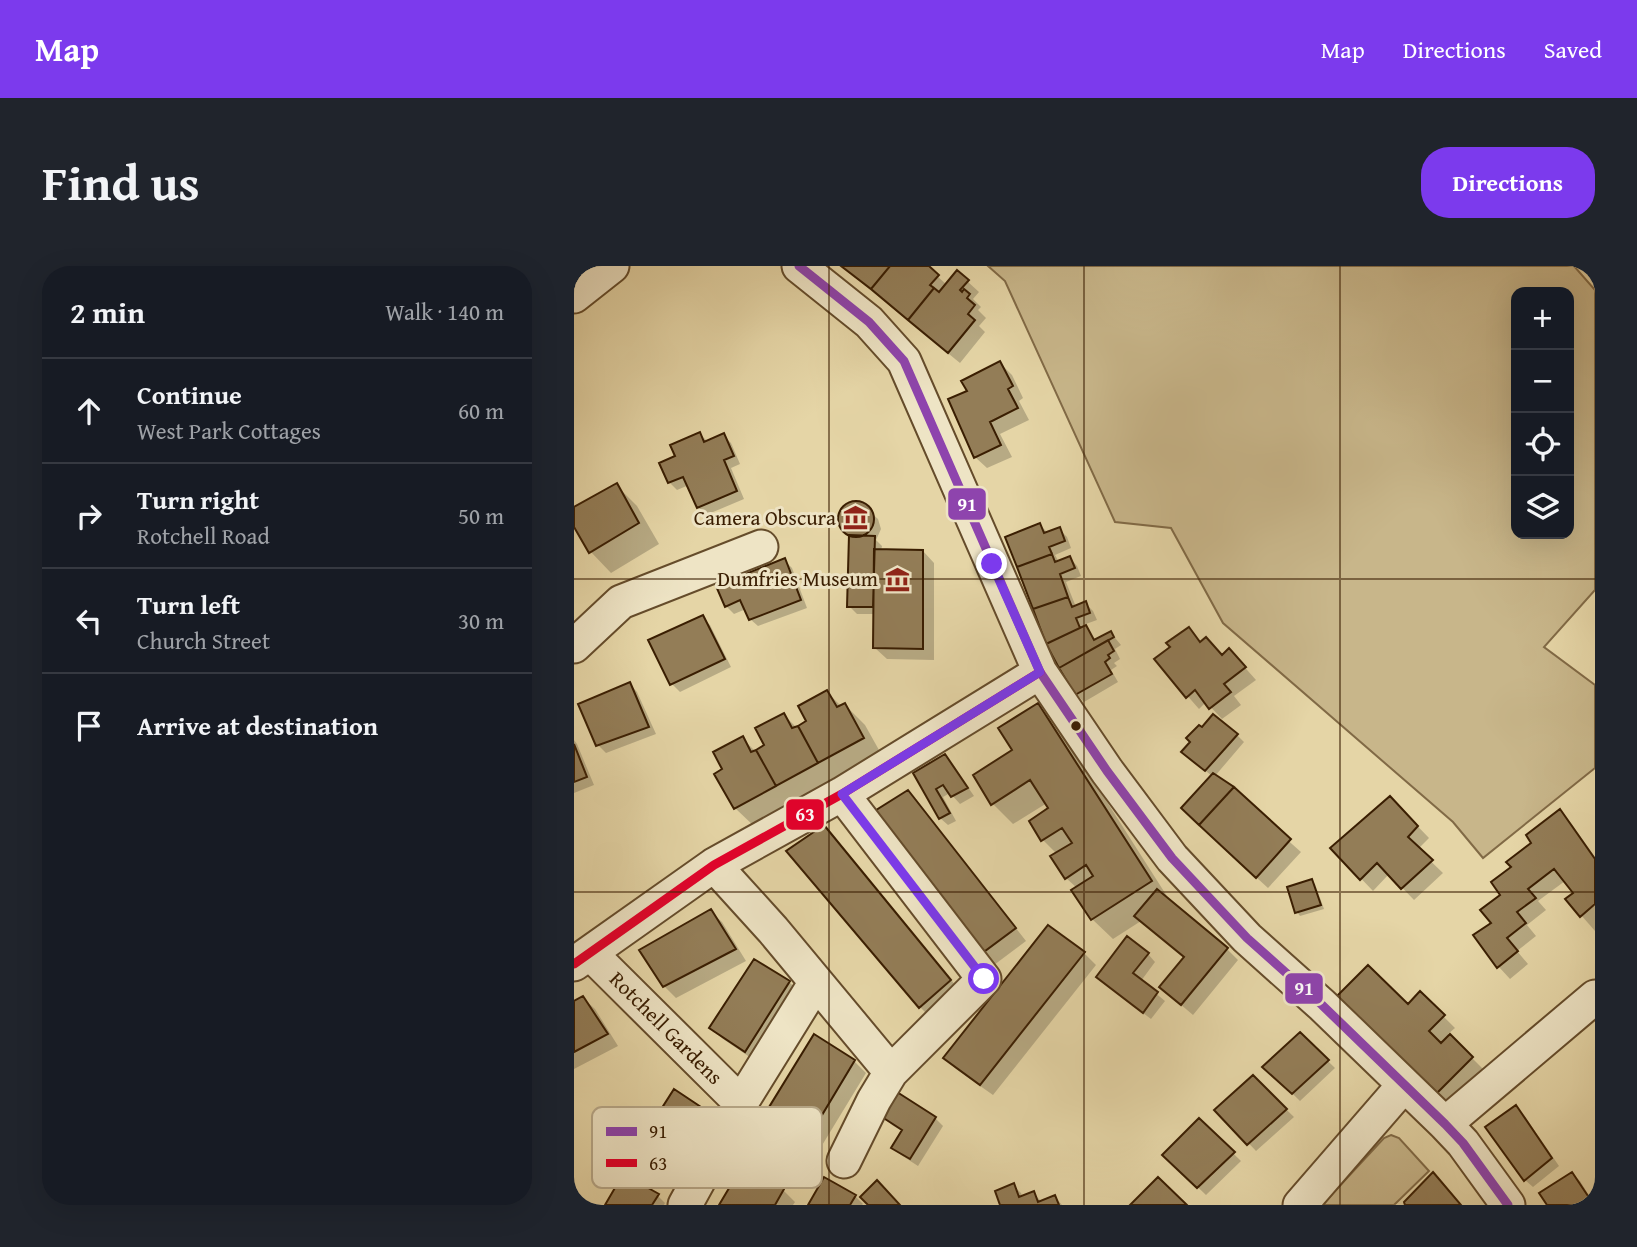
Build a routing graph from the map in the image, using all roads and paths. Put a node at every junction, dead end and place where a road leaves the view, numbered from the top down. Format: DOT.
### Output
graph roads {
  1 [pos="612,266"];
  2 [pos="799,266"];
  3 [pos="574,296"];
  4 [pos="761,547"];
  5 [pos="574,646"];
  6 [pos="1040,672"];
  7 [pos="842,794"];
  8 [pos="714,865"];
  9 [pos="582,959"];
  10 [pos="816,982"];
  11 [pos="1595,997"];
  12 [pos="891,1072"];
  13 [pos="1404,1086"];
  14 [pos="741,1103"];
  15 [pos="739,1107"];
  16 [pos="1445,1124"];
  17 [pos="844,1161"];
  18 [pos="694,1188"];
  19 [pos="685,1205"];
  20 [pos="1300,1205"];
  21 [pos="1508,1205"];
  1 -- 3 [label="street"];
  2 -- 6 [label="street"];
  4 -- 5 [label="street"];
  6 -- 7 [label="street"];
  6 -- 13 [label="street"];
  7 -- 8 [label="street"];
  7 -- 12 [label="street"];
  8 -- 9 [label="street"];
  8 -- 10 [label="street"];
  9 -- 14 [label="street, Rotchell Gardens"];
  10 -- 12 [label="street"];
  10 -- 14 [label="street, Rotchell Gardens"];
  11 -- 16 [label="street"];
  12 -- 17 [label="street"];
  13 -- 16 [label="street"];
  13 -- 20 [label="street"];
  14 -- 15 [label="street, Rotchell Gardens"];
  16 -- 21 [label="street"];
  18 -- 19 [label="street, Rotchell Gardens"];
}
